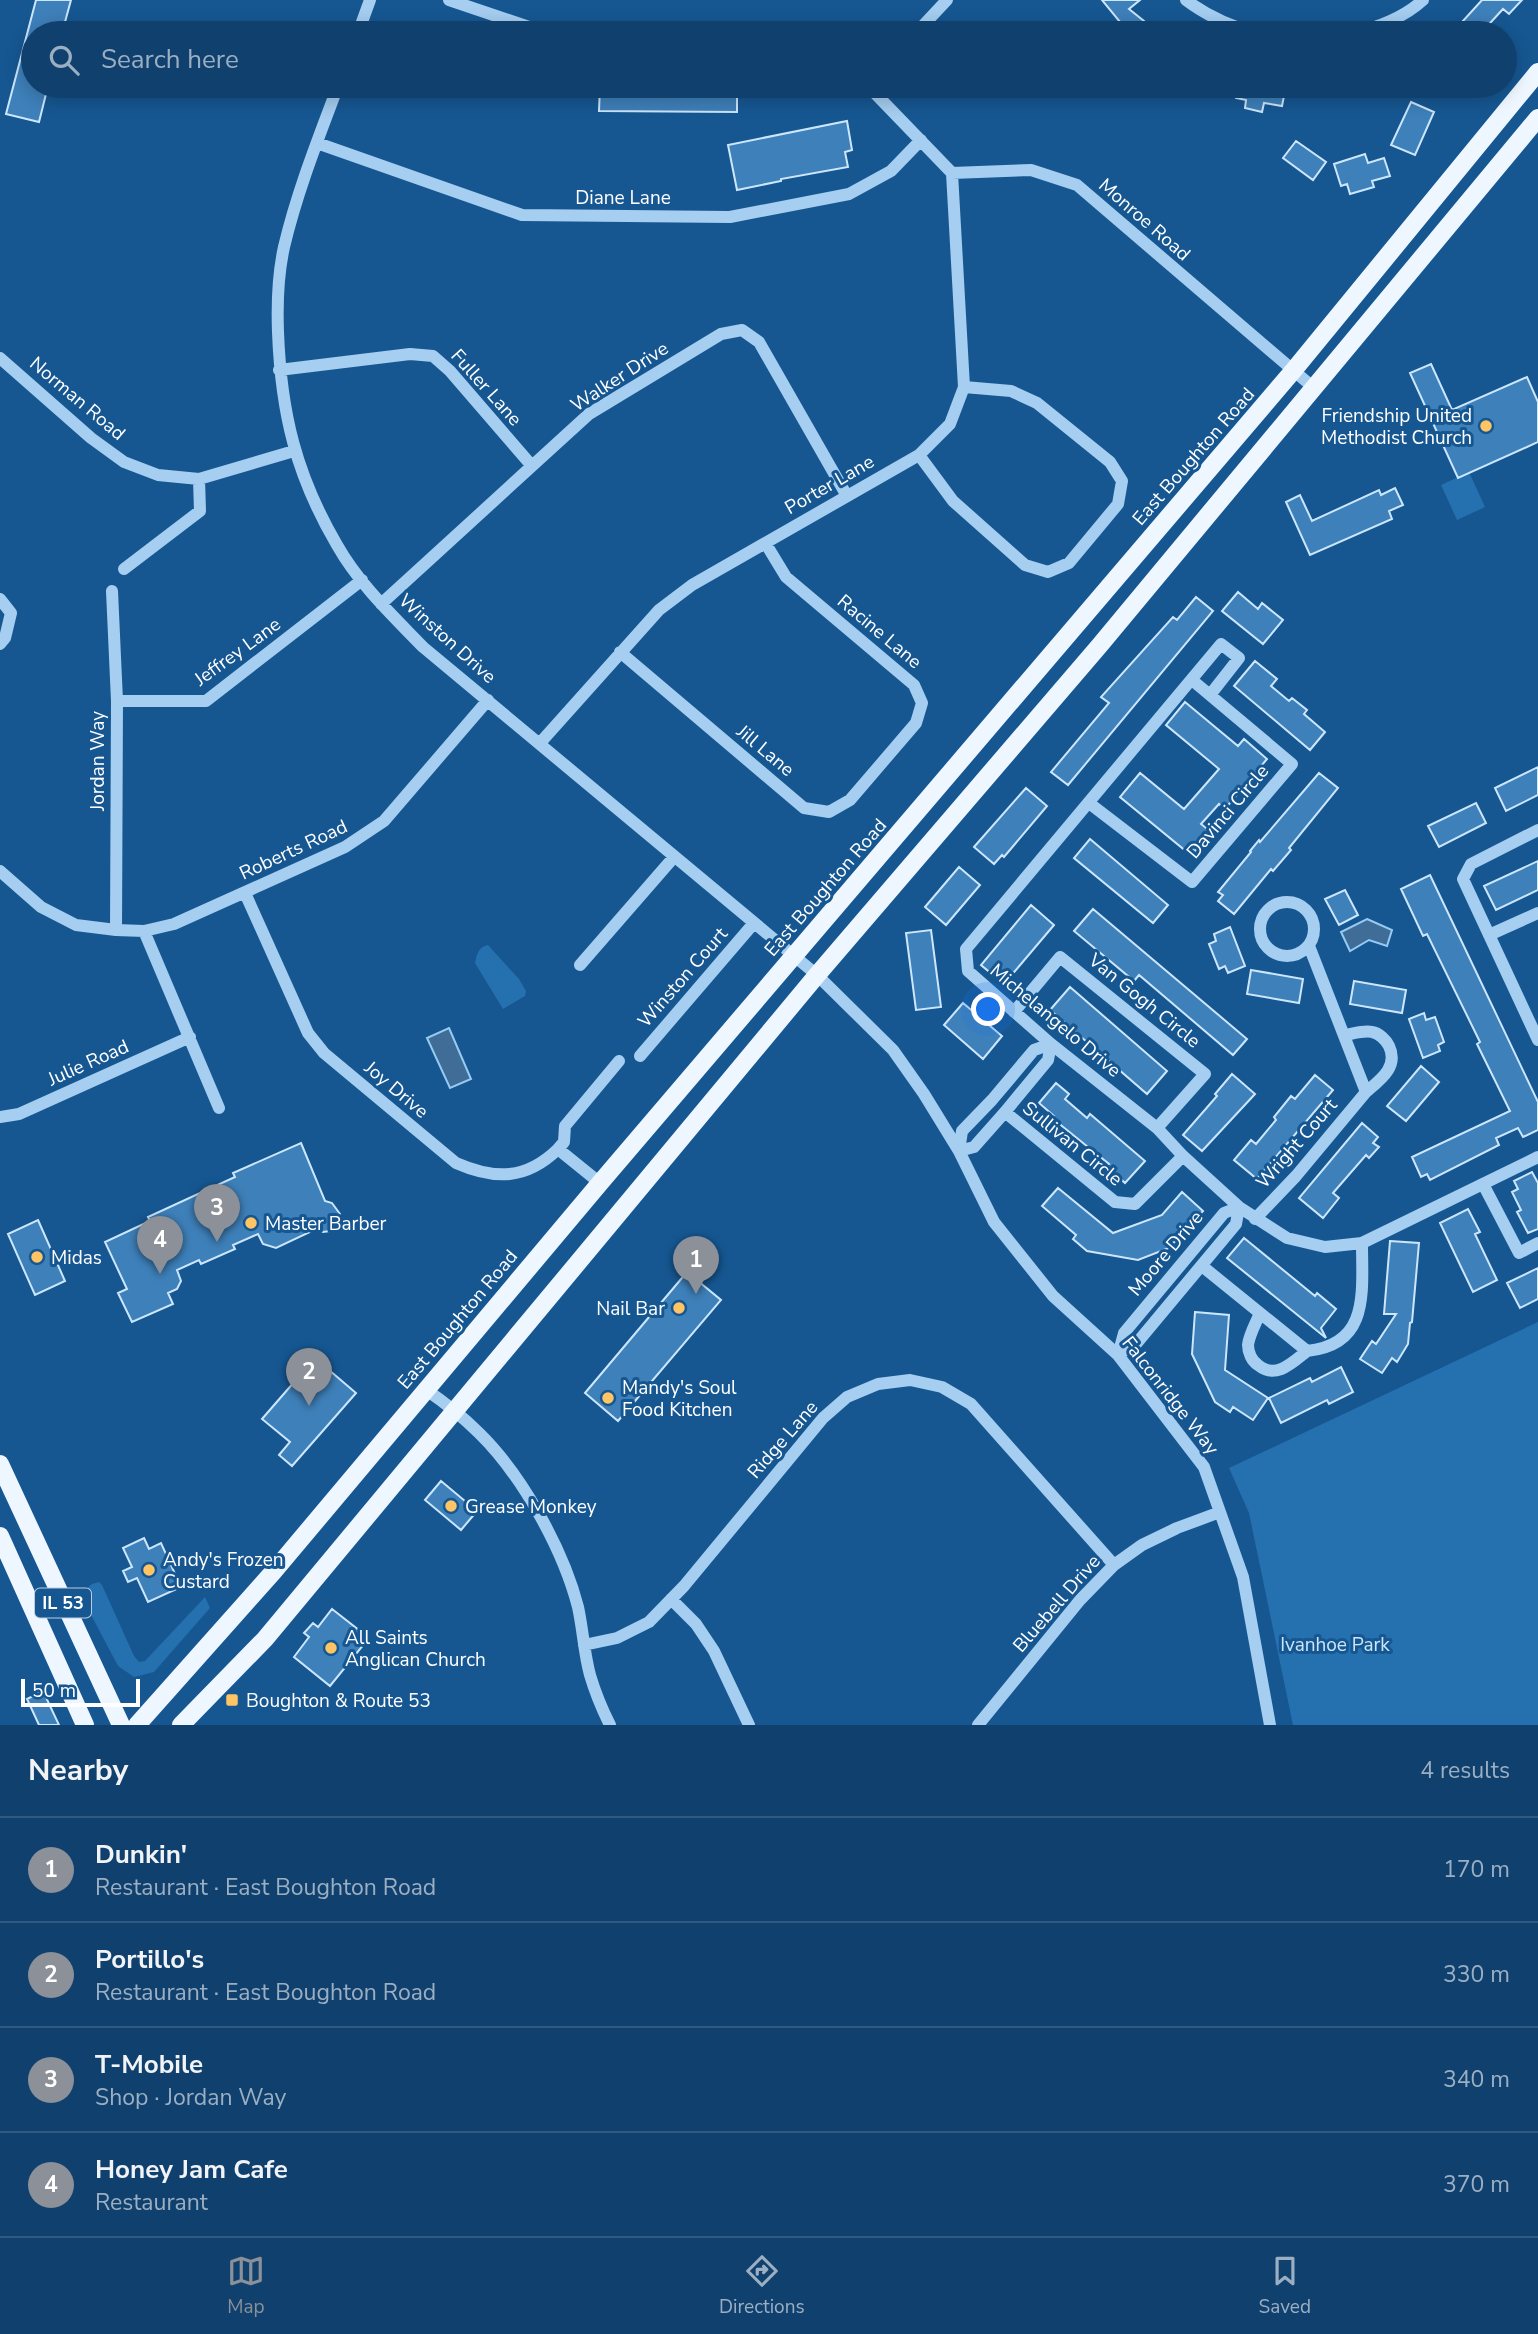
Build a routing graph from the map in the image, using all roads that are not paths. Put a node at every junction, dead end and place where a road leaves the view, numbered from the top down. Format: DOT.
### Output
graph roads {
  1 [pos="370,0"];
  2 [pos="450,0"];
  3 [pos="947,0"];
  4 [pos="1186,0"];
  5 [pos="1423,0"];
  6 [pos="362,21"];
  7 [pos="512,21"];
  8 [pos="927,21"];
  9 [pos="1221,21"];
  10 [pos="1388,21"];
  11 [pos="1538,72"];
  12 [pos="334,98"];
  13 [pos="881,98"];
  14 [pos="1517,98"];
  15 [pos="1517,98"];
  16 [pos="1538,118"];
  17 [pos="921,140"];
  18 [pos="317,143"];
  19 [pos="953,173"];
  20 [pos="0,358"];
  21 [pos="279,370"];
  22 [pos="1293,371"];
  23 [pos="964,387"];
  24 [pos="1314,388"];
  25 [pos="294,451"];
  26 [pos="919,455"];
  27 [pos="532,466"];
  28 [pos="199,480"];
  29 [pos="847,496"];
  30 [pos="766,544"];
  31 [pos="124,569"];
  32 [pos="362,580"];
  33 [pos="112,591"];
  34 [pos="0,599"];
  35 [pos="381,604"];
  36 [pos="0,644"];
  37 [pos="620,652"];
  38 [pos="1192,680"];
  39 [pos="1210,695"];
  40 [pos="488,700"];
  41 [pos="117,701"];
  42 [pos="540,743"];
  43 [pos="888,757"];
  44 [pos="1089,803"];
  45 [pos="1538,830"];
  46 [pos="674,857"];
  47 [pos="0,871"];
  48 [pos="245,893"];
  49 [pos="1538,913"];
  50 [pos="754,923"];
  51 [pos="116,930"];
  52 [pos="144,931"];
  53 [pos="1489,935"];
  54 [pos="1309,946"];
  55 [pos="794,956"];
  56 [pos="580,965"];
  57 [pos="817,975"];
  58 [pos="1014,1012"];
  59 [pos="1344,1035"];
  60 [pos="190,1037"];
  61 [pos="1538,1039"];
  62 [pos="1051,1044"];
  63 [pos="640,1056"];
  64 [pos="619,1061"];
  65 [pos="1366,1092"];
  66 [pos="219,1108"];
  67 [pos="1005,1112"];
  68 [pos="0,1117"];
  69 [pos="1157,1128"];
  70 [pos="558,1149"];
  71 [pos="959,1152"];
  72 [pos="1182,1156"];
  73 [pos="1538,1157"];
  74 [pos="600,1183"];
  75 [pos="1483,1184"];
  76 [pos="1239,1208"];
  77 [pos="1255,1219"];
  78 [pos="1362,1243"];
  79 [pos="1538,1244"];
  80 [pos="1202,1266"];
  81 [pos="1259,1313"];
  82 [pos="1307,1351"];
  83 [pos="1118,1354"];
  84 [pos="425,1389"];
  85 [pos="454,1410"];
  86 [pos="0,1464"];
  87 [pos="1220,1512"];
  88 [pos="0,1536"];
  89 [pos="1114,1564"];
  90 [pos="671,1598"];
  91 [pos="584,1645"];
  92 [pos="85,1725"];
  93 [pos="121,1725"];
  94 [pos="137,1725"];
  95 [pos="181,1725"];
  96 [pos="610,1725"];
  97 [pos="749,1725"];
  98 [pos="978,1725"];
  99 [pos="1270,1725"];
  1 -- 6 [label="street"];
  2 -- 7 [label="street"];
  3 -- 8 [label="street"];
  4 -- 9 [label="street"];
  5 -- 10 [label="street"];
  11 -- 14 [label="main road, East Boughton Road"];
  12 -- 18 [label="street, Winston Drive"];
  13 -- 17 [label="street"];
  15 -- 22 [label="main road, East Boughton Road"];
  16 -- 24 [label="main road"];
  17 -- 18 [label="street, Diane Lane"];
  17 -- 19 [label="street"];
  18 -- 21 [label="street, Winston Drive"];
  19 -- 22 [label="street, Monroe Road"];
  19 -- 23 [label="street, Porter Lane"];
  20 -- 28 [label="street, Norman Road"];
  21 -- 25 [label="street, Winston Drive"];
  21 -- 27 [label="street, Fuller Lane"];
  22 -- 24 [label="street, Monroe Road"];
  22 -- 55 [label="main road, East Boughton Road"];
  23 -- 26 [label="street, Porter Lane"];
  23 -- 26 [label="street"];
  24 -- 57 [label="main road"];
  25 -- 28 [label="street, Norman Road"];
  25 -- 32 [label="street, Winston Drive"];
  26 -- 29 [label="street, Porter Lane"];
  27 -- 29 [label="street, Walker Drive"];
  27 -- 35 [label="street, Walker Drive"];
  28 -- 31 [label="street"];
  29 -- 30 [label="street, Porter Lane"];
  30 -- 37 [label="street, Porter Lane"];
  30 -- 43 [label="street, Racine Lane"];
  32 -- 35 [label="street, Winston Drive"];
  32 -- 41 [label="street, Jeffrey Lane"];
  33 -- 41 [label="street, Jordan Way"];
  34 -- 36 [label="street"];
  35 -- 40 [label="street, Winston Drive"];
  37 -- 42 [label="street, Porter Lane"];
  37 -- 43 [label="street, Jill Lane"];
  38 -- 39 [label="street, Davinci Circle"];
  38 -- 39 [label="street, Michelangelo Drive"];
  38 -- 44 [label="street, Michelangelo Drive"];
  39 -- 44 [label="street, Davinci Circle"];
  40 -- 42 [label="street, Winston Drive"];
  40 -- 48 [label="street, Roberts Road"];
  41 -- 51 [label="street, Jordan Way"];
  42 -- 46 [label="street, Winston Drive"];
  44 -- 58 [label="street, Michelangelo Drive"];
  45 -- 53 [label="street"];
  46 -- 50 [label="street, Winston Drive"];
  46 -- 56 [label="street"];
  47 -- 51 [label="street, Roberts Road"];
  48 -- 52 [label="street, Roberts Road"];
  48 -- 70 [label="street, Joy Drive"];
  49 -- 53 [label="street"];
  50 -- 55 [label="street, Winston Drive"];
  50 -- 63 [label="street, Winston Court"];
  51 -- 52 [label="street, Roberts Road"];
  52 -- 60 [label="street"];
  53 -- 61 [label="street"];
  54 -- 54 [label="street"];
  54 -- 59 [label="street"];
  55 -- 57 [label="street, Winston Drive"];
  55 -- 74 [label="main road, East Boughton Road"];
  57 -- 71 [label="street, Falconridge Way"];
  57 -- 85 [label="main road"];
  58 -- 62 [label="street, Michelangelo Drive"];
  58 -- 69 [label="street, Van Gogh Circle"];
  59 -- 65 [label="street"];
  59 -- 65 [label="street, Wright Court"];
  60 -- 66 [label="street"];
  60 -- 68 [label="street, Julie Road"];
  62 -- 67 [label="street"];
  62 -- 69 [label="street, Michelangelo Drive"];
  62 -- 71 [label="street"];
  64 -- 70 [label="street"];
  65 -- 77 [label="street, Wright Court"];
  67 -- 71 [label="street"];
  67 -- 72 [label="street, Sullivan Circle"];
  69 -- 72 [label="street, Michelangelo Drive"];
  70 -- 74 [label="street"];
  71 -- 83 [label="street, Falconridge Way"];
  72 -- 76 [label="street, Michelangelo Drive"];
  73 -- 75 [label="street, Michelangelo Drive"];
  74 -- 84 [label="main road, East Boughton Road"];
  75 -- 78 [label="street, Michelangelo Drive"];
  75 -- 79 [label="street"];
  76 -- 77 [label="street, Michelangelo Drive"];
  76 -- 80 [label="street, Moore Drive"];
  76 -- 83 [label="street, Moore Drive"];
  77 -- 78 [label="street, Michelangelo Drive"];
  78 -- 82 [label="street"];
  80 -- 81 [label="street"];
  80 -- 83 [label="street, Moore Drive"];
  81 -- 82 [label="street"];
  81 -- 82 [label="street"];
  83 -- 87 [label="street, Falconridge Way"];
  84 -- 85 [label="street"];
  84 -- 94 [label="main road, East Boughton Road"];
  85 -- 91 [label="street"];
  85 -- 95 [label="main road"];
  86 -- 93 [label="main road, IL 53"];
  87 -- 89 [label="street, Bluebell Drive"];
  87 -- 99 [label="street, Falconridge Way"];
  88 -- 92 [label="main road, IL 53"];
  89 -- 90 [label="street, Ridge Lane"];
  89 -- 98 [label="street, Bluebell Drive"];
  90 -- 91 [label="street, Ridge Lane"];
  90 -- 97 [label="street"];
  91 -- 96 [label="street"];
}
